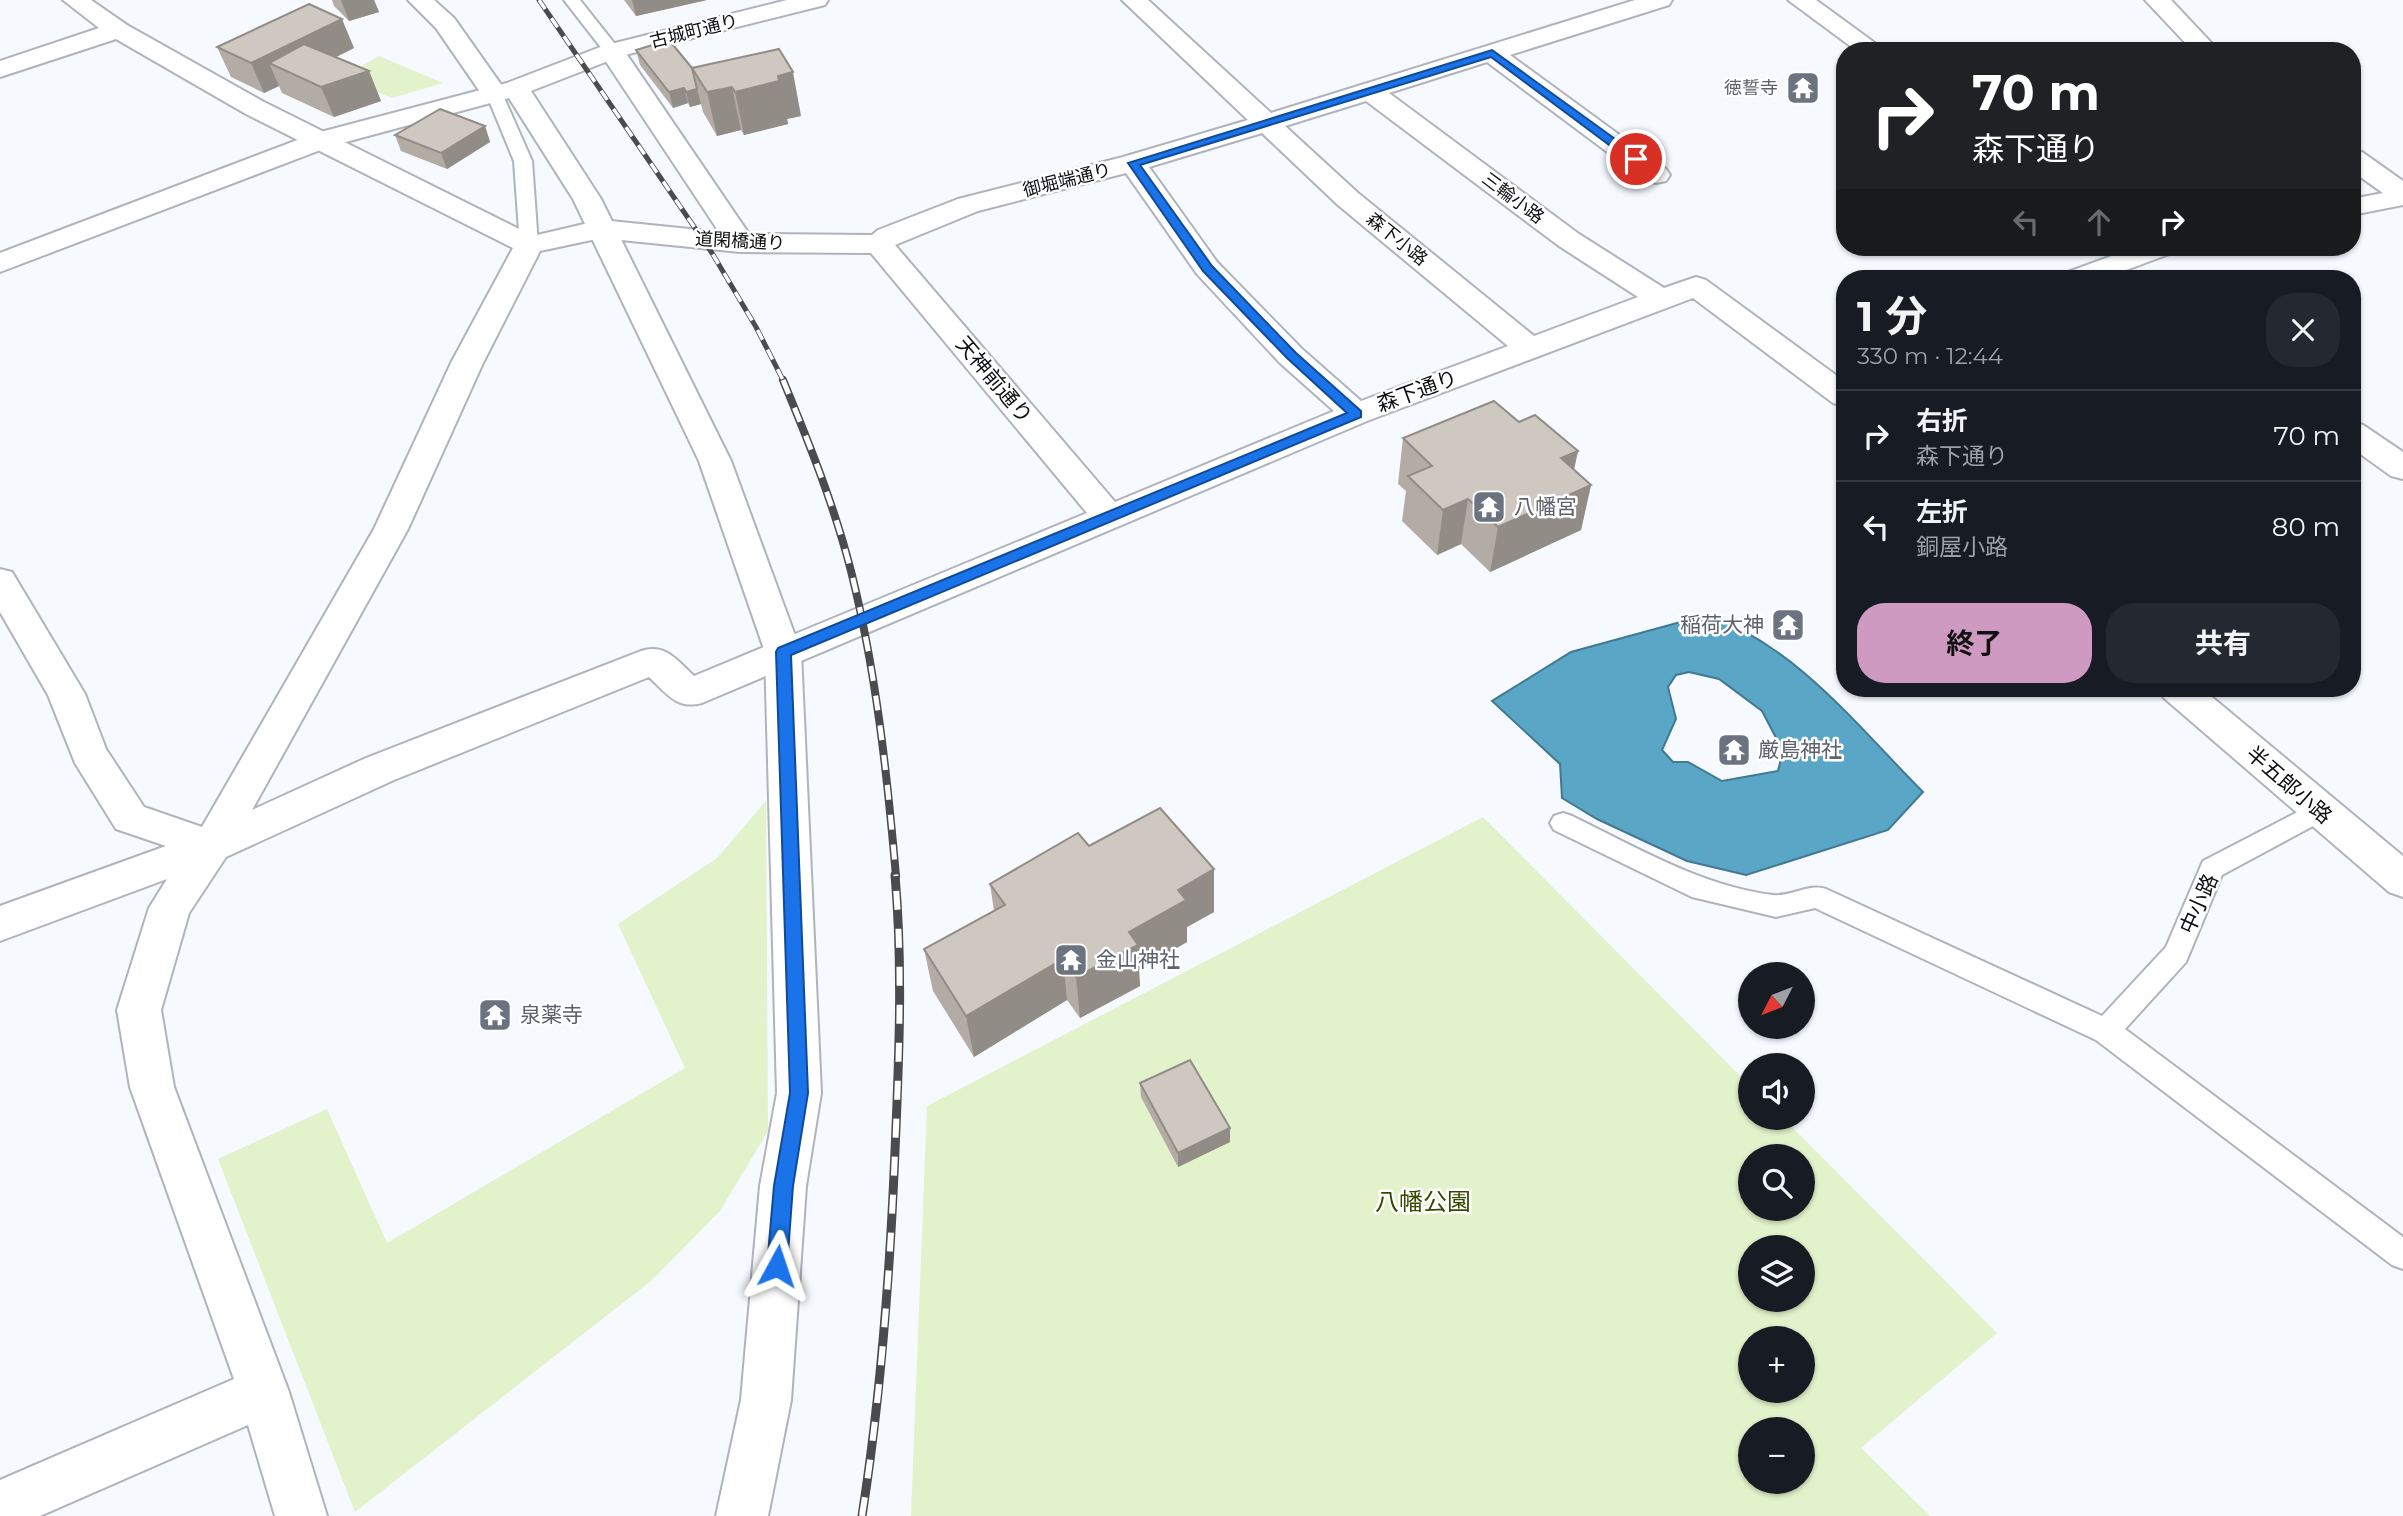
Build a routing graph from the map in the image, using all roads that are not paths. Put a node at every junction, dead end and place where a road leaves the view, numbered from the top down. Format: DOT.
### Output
graph roads {
  1 [pos="75,0"];
  2 [pos="420,0"];
  3 [pos="572,0"];
  4 [pos="816,0"];
  5 [pos="1134,0"];
  6 [pos="1660,0"];
  7 [pos="1800,0"];
  8 [pos="2157,0"];
  9 [pos="118,30"];
  10 [pos="1861,42"];
  11 [pos="2198,42"];
  12 [pos="612,51"];
  13 [pos="1492,54"];
  14 [pos="0,69"];
  15 [pos="505,91"];
  16 [pos="1371,92"];
  17 [pos="1268,124"];
  18 [pos="322,140"];
  19 [pos="1133,163"];
  20 [pos="2361,165"];
  21 [pos="1656,175"];
  22 [pos="2403,196"];
  23 [pos="2361,205"];
  24 [pos="601,229"];
  25 [pos="740,243"];
  26 [pos="879,244"];
  27 [pos="529,245"];
  28 [pos="2129,262"];
  29 [pos="0,263"];
  30 [pos="2104,270"];
  31 [pos="1660,298"];
  32 [pos="1531,349"];
  33 [pos="1836,380"];
  34 [pos="1356,414"];
  35 [pos="2361,438"];
  36 [pos="2403,468"];
  37 [pos="1108,516"];
  38 [pos="0,582"];
  39 [pos="783,652"];
  40 [pos="2187,697"];
  41 [pos="2319,811"];
  42 [pos="1563,823"];
  43 [pos="212,846"];
  44 [pos="2403,880"];
  45 [pos="0,924"];
  46 [pos="2106,1031"];
  47 [pos="2403,1255"];
  48 [pos="264,1392"];
  49 [pos="0,1507"];
  50 [pos="301,1516"];
  51 [pos="742,1516"];
  1 -- 9 [label="street"];
  2 -- 15 [label="street"];
  3 -- 12 [label="lane"];
  4 -- 12 [label="street, 古城町通り"];
  5 -- 17 [label="street, 森下小路"];
  6 -- 13 [label="street, 御堀端通り"];
  7 -- 10 [label="street"];
  8 -- 11 [label="street"];
  9 -- 14 [label="street"];
  9 -- 18 [label="street"];
  12 -- 15 [label="street, 古城町通り"];
  12 -- 25 [label="street"];
  13 -- 16 [label="street, 御堀端通り"];
  13 -- 21 [label="street"];
  15 -- 18 [label="street, 古城町通り"];
  15 -- 24 [label="street"];
  15 -- 27 [label="lane"];
  16 -- 17 [label="street, 御堀端通り"];
  16 -- 31 [label="street, 三輪小路"];
  17 -- 19 [label="street, 御堀端通り"];
  17 -- 32 [label="street, 森下小路"];
  18 -- 27 [label="street"];
  18 -- 29 [label="street, 古城町通り"];
  19 -- 26 [label="street, 御堀端通り"];
  19 -- 34 [label="street"];
  20 -- 22 [label="street"];
  22 -- 23 [label="street"];
  24 -- 25 [label="street, 道閑橋通り"];
  24 -- 27 [label="street, 道閑橋通り"];
  24 -- 39 [label="street"];
  25 -- 26 [label="street, 道閑橋通り"];
  26 -- 37 [label="street, 天神前通り"];
  27 -- 43 [label="street"];
  28 -- 30 [label="street"];
  31 -- 32 [label="street, 森下通り"];
  31 -- 33 [label="street, 森下通り"];
  32 -- 34 [label="street, 森下通り"];
  34 -- 37 [label="street, 森下通り"];
  35 -- 36 [label="street"];
  37 -- 39 [label="street, 森下通り"];
  38 -- 43 [label="street"];
  39 -- 43 [label="street, 森下通り"];
  39 -- 51 [label="street"];
  40 -- 41 [label="street, 半五郎小路"];
  41 -- 44 [label="street, 半五郎小路"];
  41 -- 46 [label="lane, 中小路"];
  42 -- 46 [label="lane"];
  43 -- 45 [label="street"];
  43 -- 48 [label="street"];
  46 -- 47 [label="lane"];
  48 -- 49 [label="street"];
  48 -- 50 [label="street"];
}
